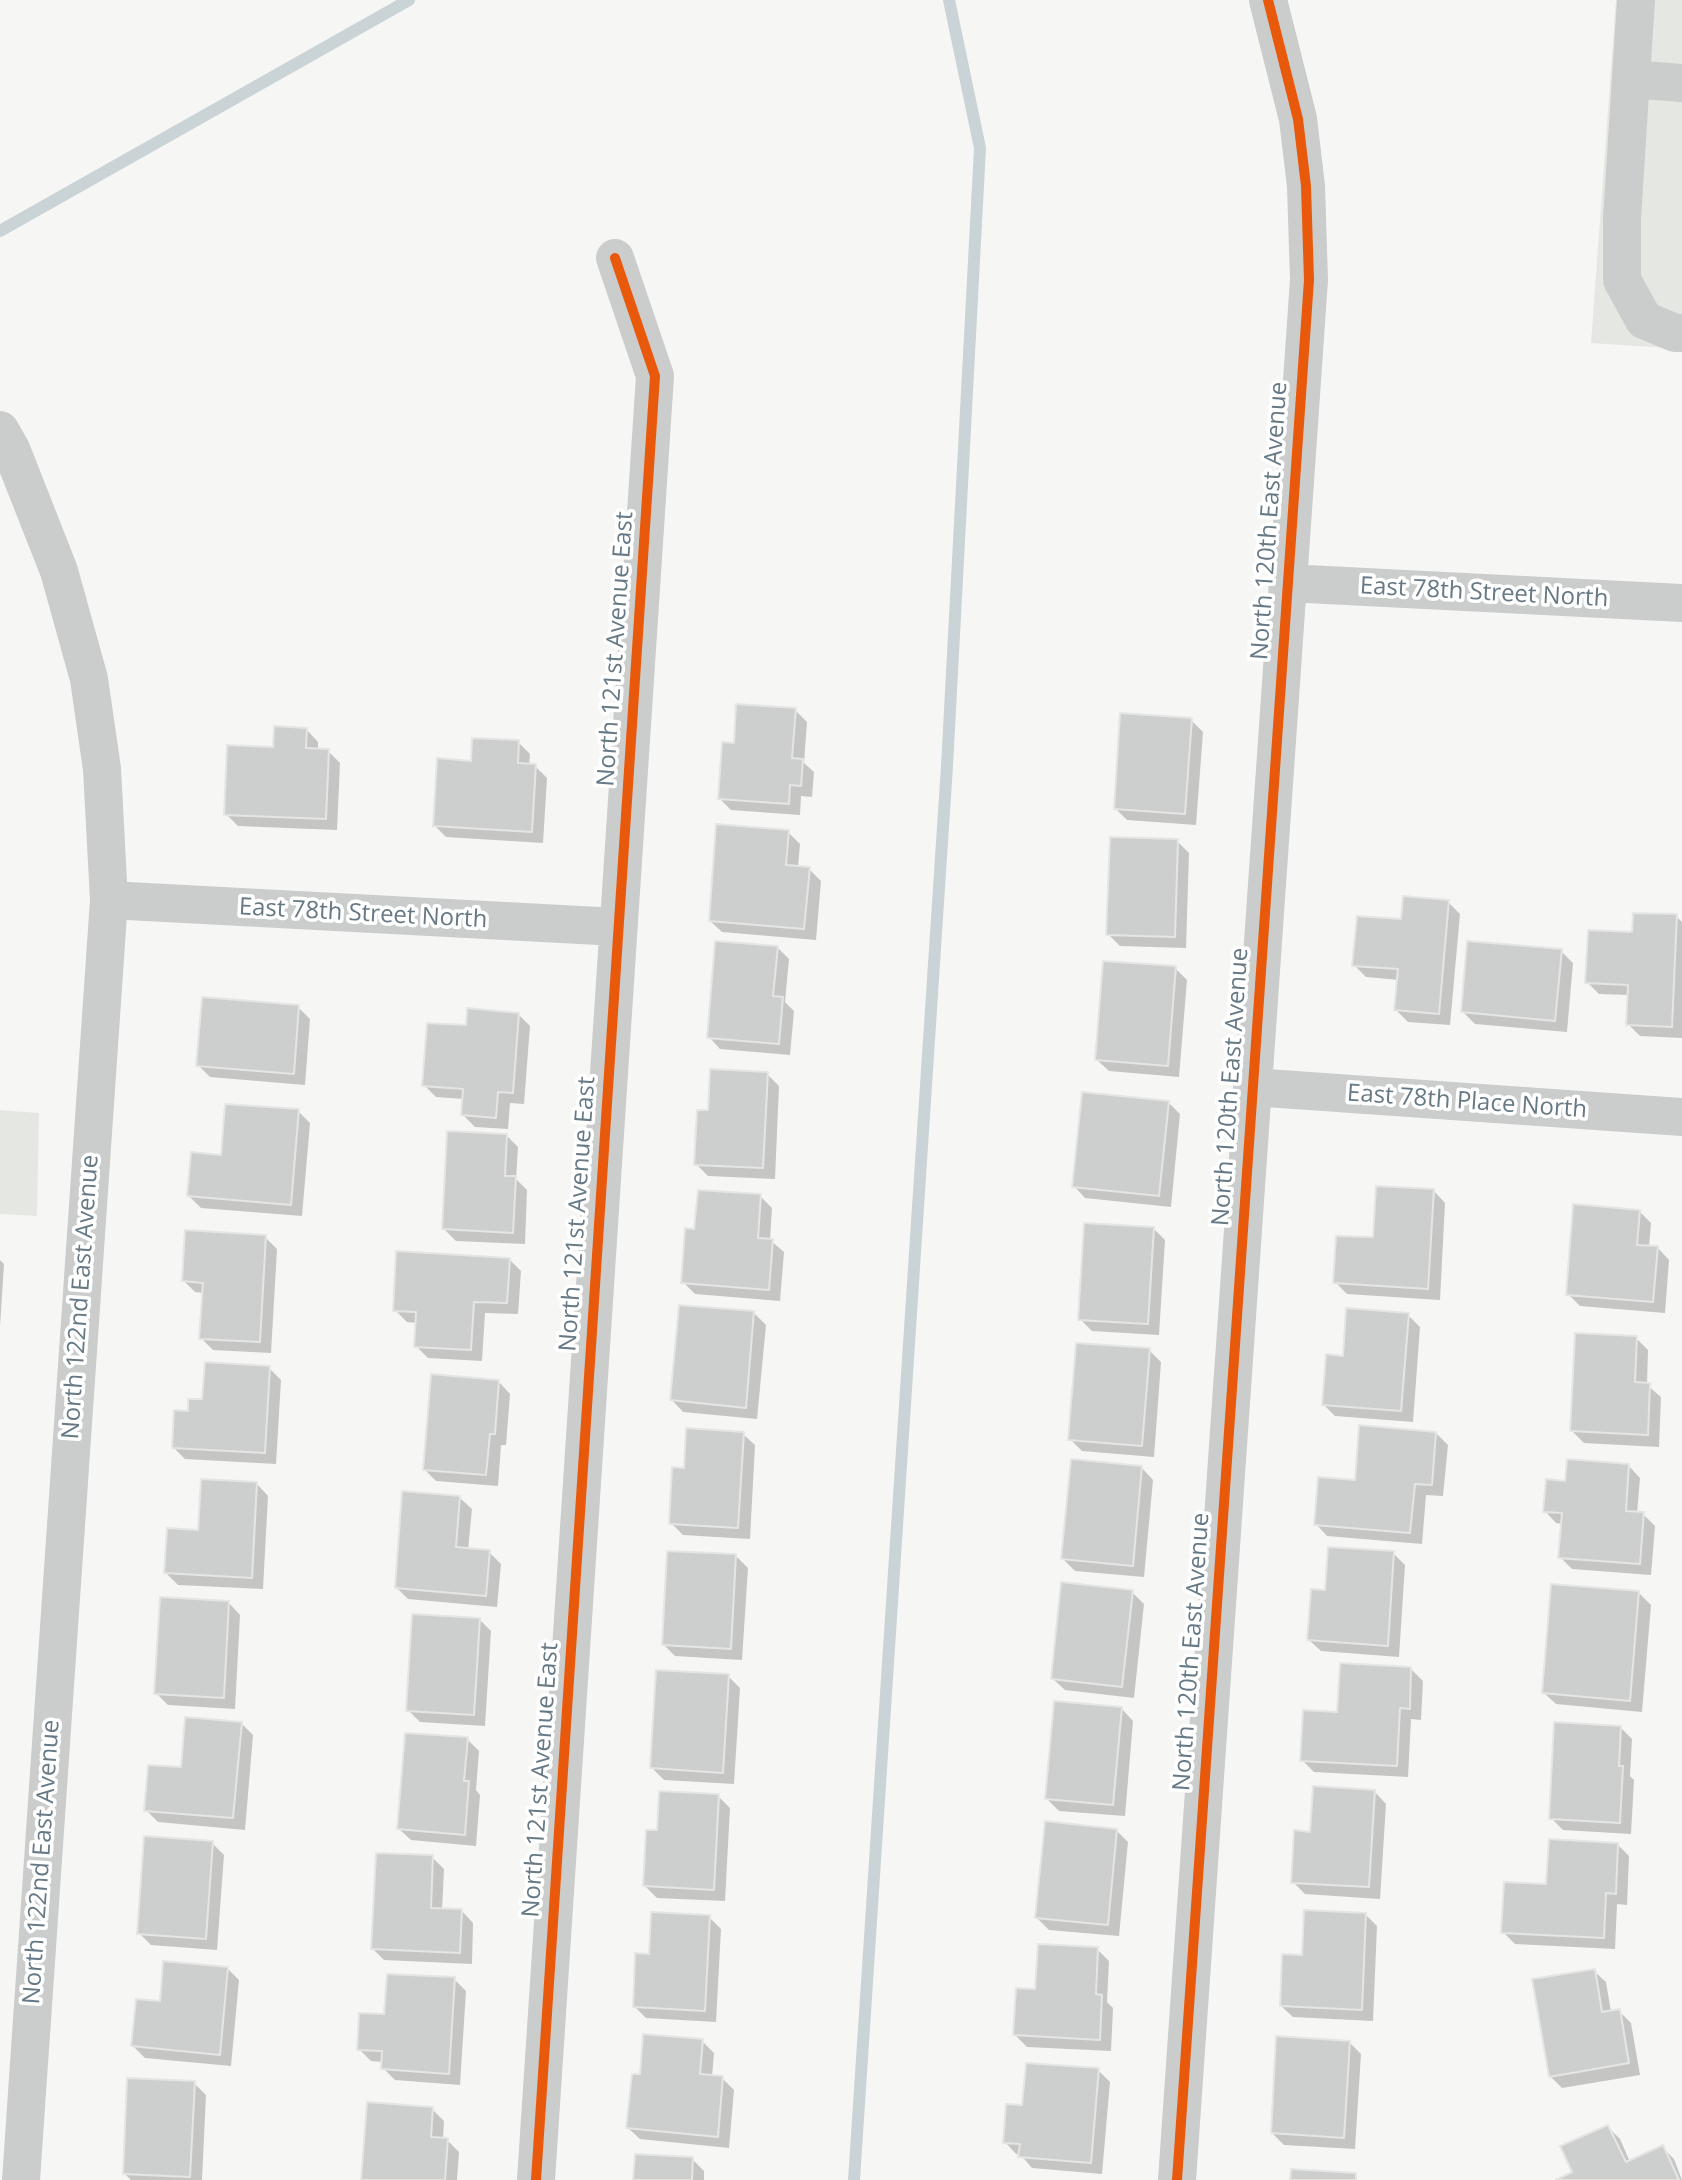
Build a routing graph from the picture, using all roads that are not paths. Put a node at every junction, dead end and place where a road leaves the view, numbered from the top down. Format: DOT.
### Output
graph roads {
  1 [pos="1268,0"];
  2 [pos="1636,0"];
  3 [pos="1631,79"];
  4 [pos="1682,83"];
  5 [pos="615,258"];
  6 [pos="1682,333"];
  7 [pos="0,430"];
  8 [pos="1287,583"];
  9 [pos="1682,603"];
  10 [pos="109,900"];
  11 [pos="618,927"];
  12 [pos="1252,1087"];
  13 [pos="1682,1117"];
  14 [pos="20,2180"];
  15 [pos="536,2180"];
  16 [pos="1177,2180"];
  1 -- 8 [label="street, North 120th East Avenue"];
  2 -- 3 [label="street"];
  3 -- 4 [label="street"];
  3 -- 6 [label="street"];
  5 -- 11 [label="street, North 121st Avenue East"];
  7 -- 10 [label="street, North 122nd East Avenue"];
  8 -- 9 [label="street, East 78th Street North"];
  8 -- 12 [label="street, North 120th East Avenue"];
  10 -- 11 [label="street, East 78th Street North"];
  10 -- 14 [label="street, North 122nd East Avenue"];
  11 -- 15 [label="street, North 121st Avenue East"];
  12 -- 13 [label="street, East 78th Place North"];
  12 -- 16 [label="street, North 120th East Avenue"];
}
